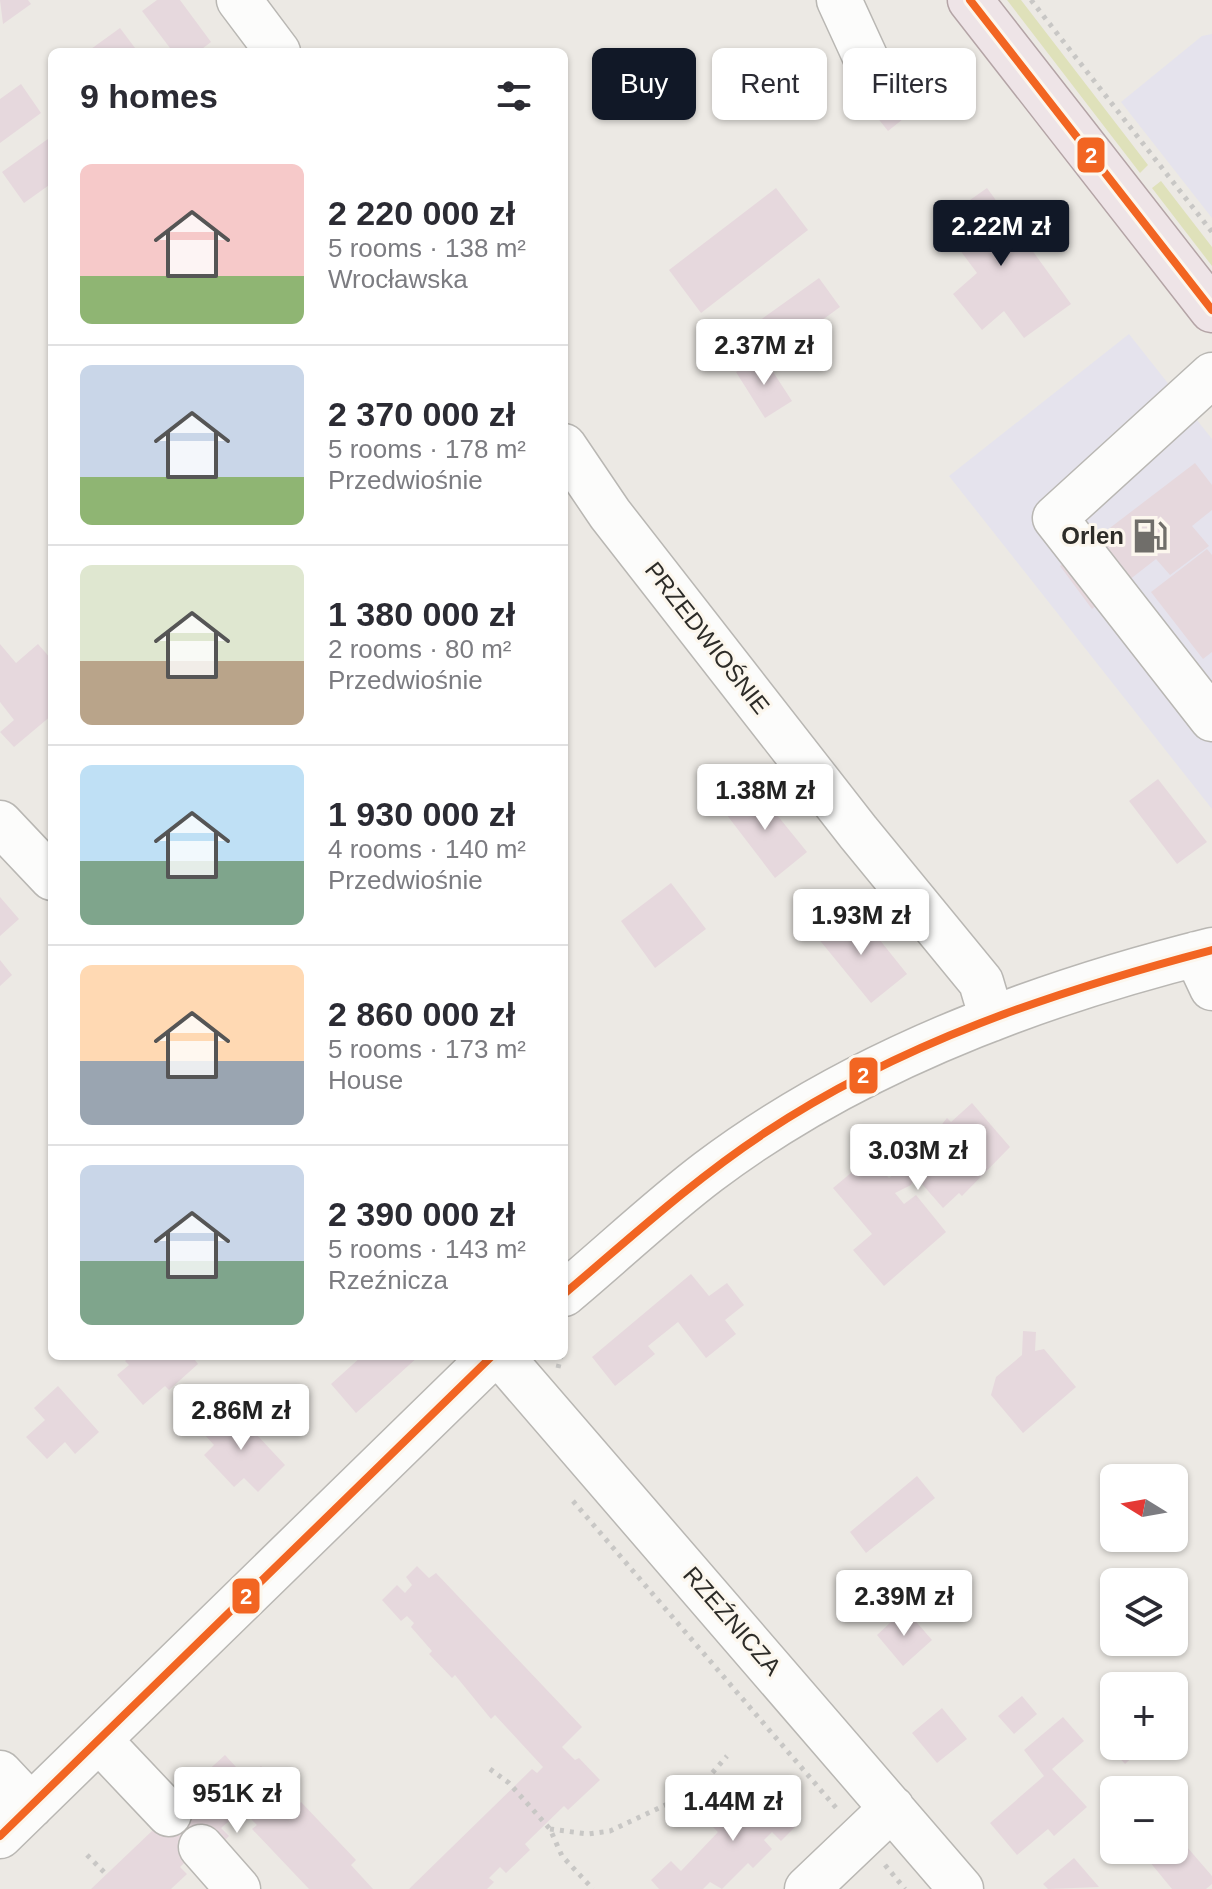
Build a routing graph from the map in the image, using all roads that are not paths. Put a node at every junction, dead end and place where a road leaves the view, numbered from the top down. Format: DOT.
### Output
graph roads {
  1 [pos="239,0"];
  2 [pos="839,0"];
  3 [pos="970,0"];
  4 [pos="275,48"];
  5 [pos="861,48"];
  6 [pos="1212,310"];
  7 [pos="1212,375"];
  8 [pos="568,452"];
  9 [pos="1212,719"];
  10 [pos="0,823"];
  11 [pos="48,874"];
  12 [pos="1207,964"];
  13 [pos="992,1019"];
  14 [pos="568,1291"];
  15 [pos="488,1360"];
  16 [pos="504,1360"];
  17 [pos="100,1741"];
  18 [pos="0,1773"];
  19 [pos="31,1806"];
  20 [pos="892,1808"];
  21 [pos="169,1814"];
  22 [pos="0,1836"];
  23 [pos="201,1847"];
  24 [pos="238,1889"];
  25 [pos="807,1889"];
  26 [pos="961,1889"];
  1 -- 4 [label="street"];
  2 -- 5 [label="street"];
  3 -- 6 [label="main road"];
  7 -- 9 [label="street"];
  8 -- 13 [label="street, PRZEDWIOŚNIE"];
  10 -- 11 [label="street"];
  12 -- 13 [label="street"];
  13 -- 14 [label="street"];
  15 -- 17 [label="street"];
  16 -- 20 [label="street, RZEŹNICZA"];
  17 -- 19 [label="street"];
  17 -- 21 [label="street"];
  18 -- 19 [label="street"];
  19 -- 22 [label="street"];
  20 -- 25 [label="street"];
  20 -- 26 [label="street, RZEŹNICZA"];
  23 -- 24 [label="street"];
}
